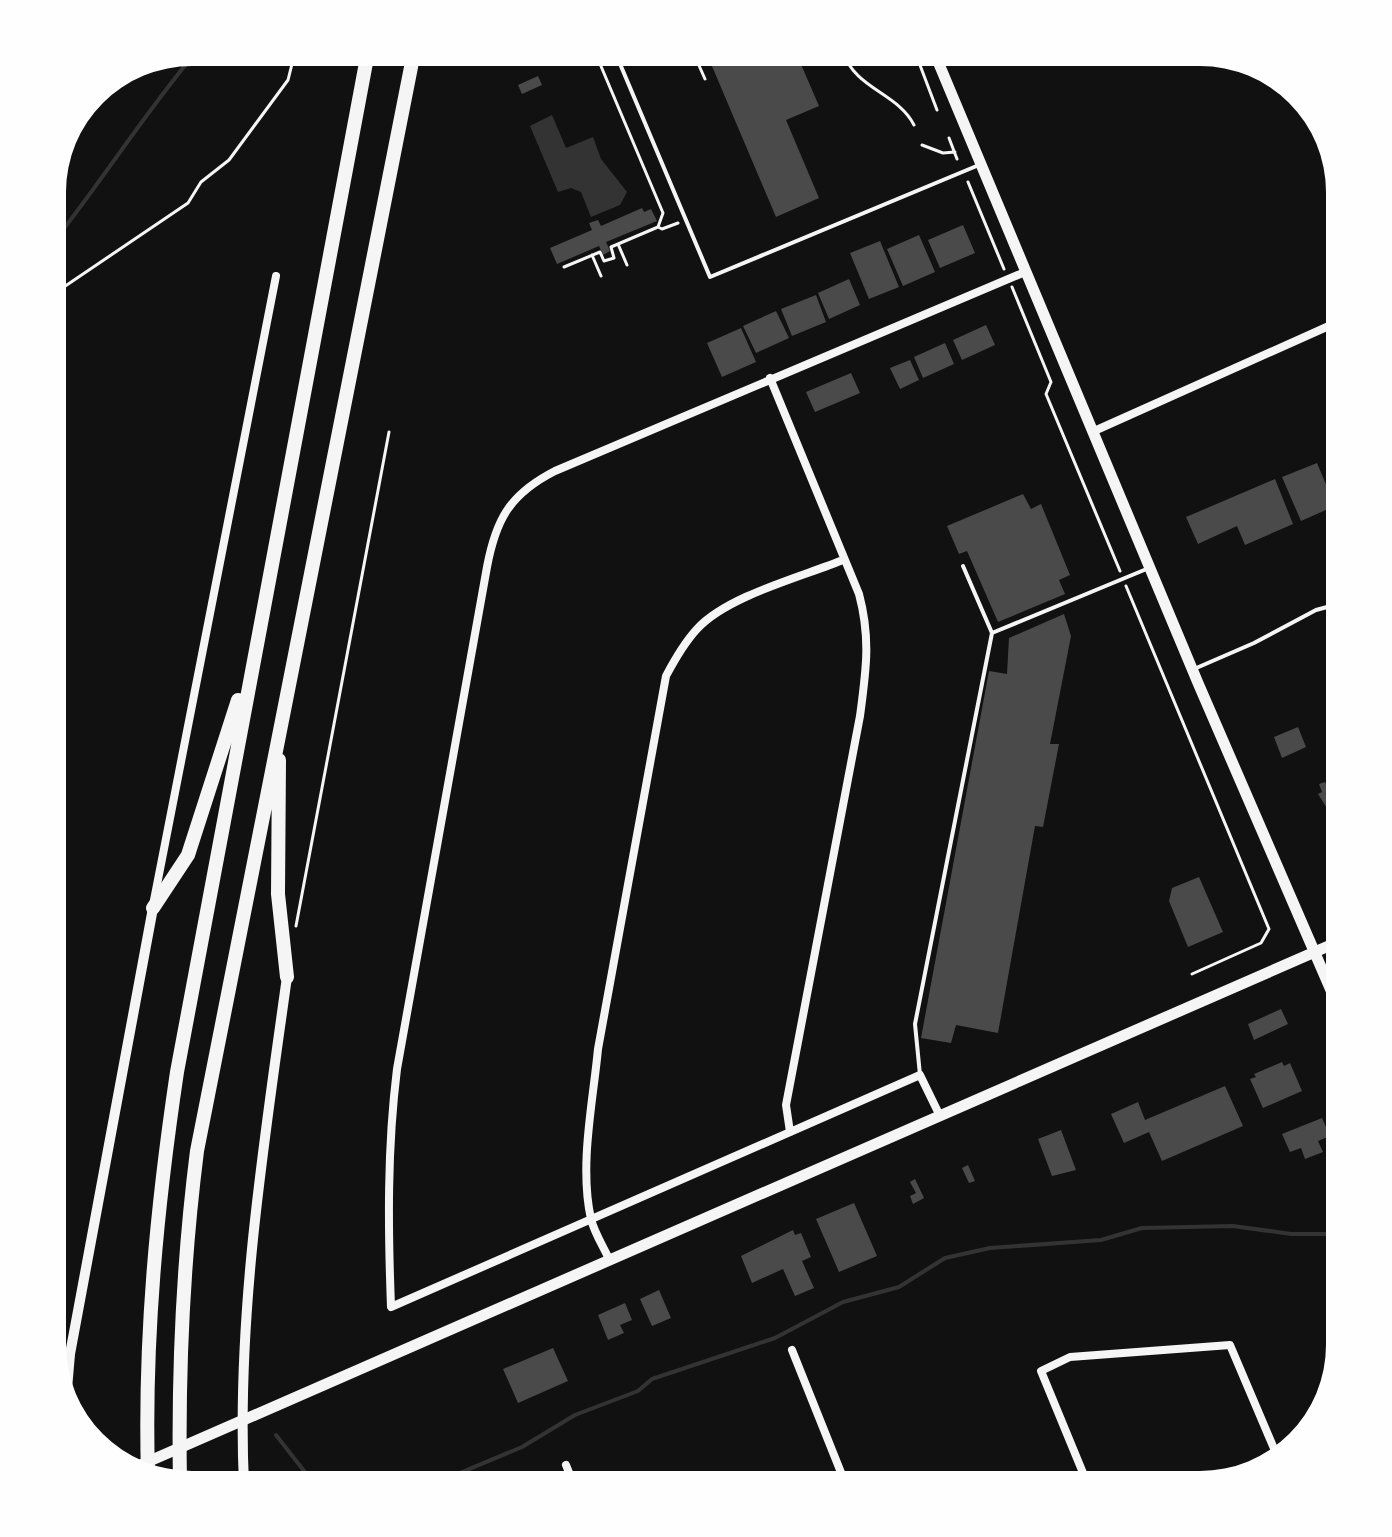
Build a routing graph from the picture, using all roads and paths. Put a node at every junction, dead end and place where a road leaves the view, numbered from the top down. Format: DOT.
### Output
graph roads {
  1 [pos="292,66"];
  2 [pos="365,66"];
  3 [pos="411,66"];
  4 [pos="601,66"];
  5 [pos="621,66"];
  6 [pos="699,66"];
  7 [pos="852,66"];
  8 [pos="920,66"];
  9 [pos="940,66"];
  10 [pos="705,79"];
  11 [pos="937,110"];
  12 [pos="914,125"];
  13 [pos="949,138"];
  14 [pos="922,145"];
  15 [pos="955,152"];
  16 [pos="957,159"];
  17 [pos="981,164"];
  18 [pos="968,182"];
  19 [pos="687,220"];
  20 [pos="658,227"];
  21 [pos="618,244"];
  22 [pos="592,255"];
  23 [pos="627,265"];
  24 [pos="564,267"];
  25 [pos="1025,272"];
  26 [pos="276,276"];
  27 [pos="601,276"];
  28 [pos="1008,279"];
  29 [pos="66,286"];
  30 [pos="1326,327"];
  31 [pos="770,378"];
  32 [pos="389,432"];
  33 [pos="1092,432"];
  34 [pos="843,560"];
  35 [pos="963,566"];
  36 [pos="1149,568"];
  37 [pos="1123,579"];
  38 [pos="1326,607"];
  39 [pos="992,633"];
  40 [pos="255,647"];
  41 [pos="1192,670"];
  42 [pos="279,728"];
  43 [pos="153,908"];
  44 [pos="296,930"];
  45 [pos="1326,947"];
  46 [pos="1315,952"];
  47 [pos="1192,974"];
  48 [pos="287,977"];
  49 [pos="1326,978"];
  50 [pos="920,1075"];
  51 [pos="939,1114"];
  52 [pos="790,1132"];
  53 [pos="591,1219"];
  54 [pos="609,1259"];
  55 [pos="792,1350"];
  56 [pos="68,1372"];
  57 [pos="241,1419"];
  58 [pos="1273,1447"];
  59 [pos="146,1462"];
  60 [pos="148,1463"];
  61 [pos="566,1465"];
  62 [pos="180,1470"];
  63 [pos="243,1471"];
  64 [pos="568,1471"];
  65 [pos="840,1471"];
  66 [pos="1082,1471"];
  1 -- 29 [label="path"];
  2 -- 40 [label="highway"];
  3 -- 42 [label="highway"];
  4 -- 20 [label="path"];
  5 -- 19 [label="lane"];
  6 -- 10 [label="path"];
  7 -- 12 [label="path"];
  8 -- 11 [label="path"];
  9 -- 17 [label="main road"];
  13 -- 15 [label="path"];
  14 -- 15 [label="path"];
  15 -- 16 [label="path"];
  17 -- 19 [label="lane"];
  17 -- 25 [label="main road"];
  18 -- 28 [label="path"];
  19 -- 20 [label="path"];
  20 -- 21 [label="path"];
  21 -- 22 [label="path"];
  21 -- 23 [label="path"];
  22 -- 24 [label="path"];
  22 -- 27 [label="path"];
  25 -- 28 [label="street"];
  25 -- 33 [label="main road"];
  26 -- 43 [label="street"];
  28 -- 31 [label="street"];
  28 -- 37 [label="path"];
  30 -- 33 [label="street"];
  31 -- 34 [label="street"];
  31 -- 53 [label="street"];
  32 -- 44 [label="path"];
  33 -- 36 [label="main road"];
  34 -- 52 [label="street"];
  34 -- 53 [label="street"];
  35 -- 39 [label="lane"];
  36 -- 37 [label="lane"];
  36 -- 41 [label="main road"];
  37 -- 39 [label="lane"];
  37 -- 47 [label="path"];
  38 -- 41 [label="lane"];
  39 -- 50 [label="lane"];
  40 -- 43 [label="highway"];
  40 -- 60 [label="highway"];
  41 -- 46 [label="main road"];
  42 -- 48 [label="highway"];
  42 -- 62 [label="highway"];
  43 -- 56 [label="street"];
  45 -- 46 [label="main road"];
  46 -- 49 [label="main road"];
  46 -- 51 [label="main road"];
  48 -- 57 [label="street"];
  50 -- 51 [label="street"];
  50 -- 52 [label="street"];
  51 -- 54 [label="main road"];
  52 -- 53 [label="street"];
  53 -- 54 [label="street"];
  54 -- 57 [label="main road"];
  55 -- 65 [label="street"];
  57 -- 59 [label="main road"];
  57 -- 63 [label="street"];
  58 -- 66 [label="street"];
  61 -- 64 [label="street"];
}
